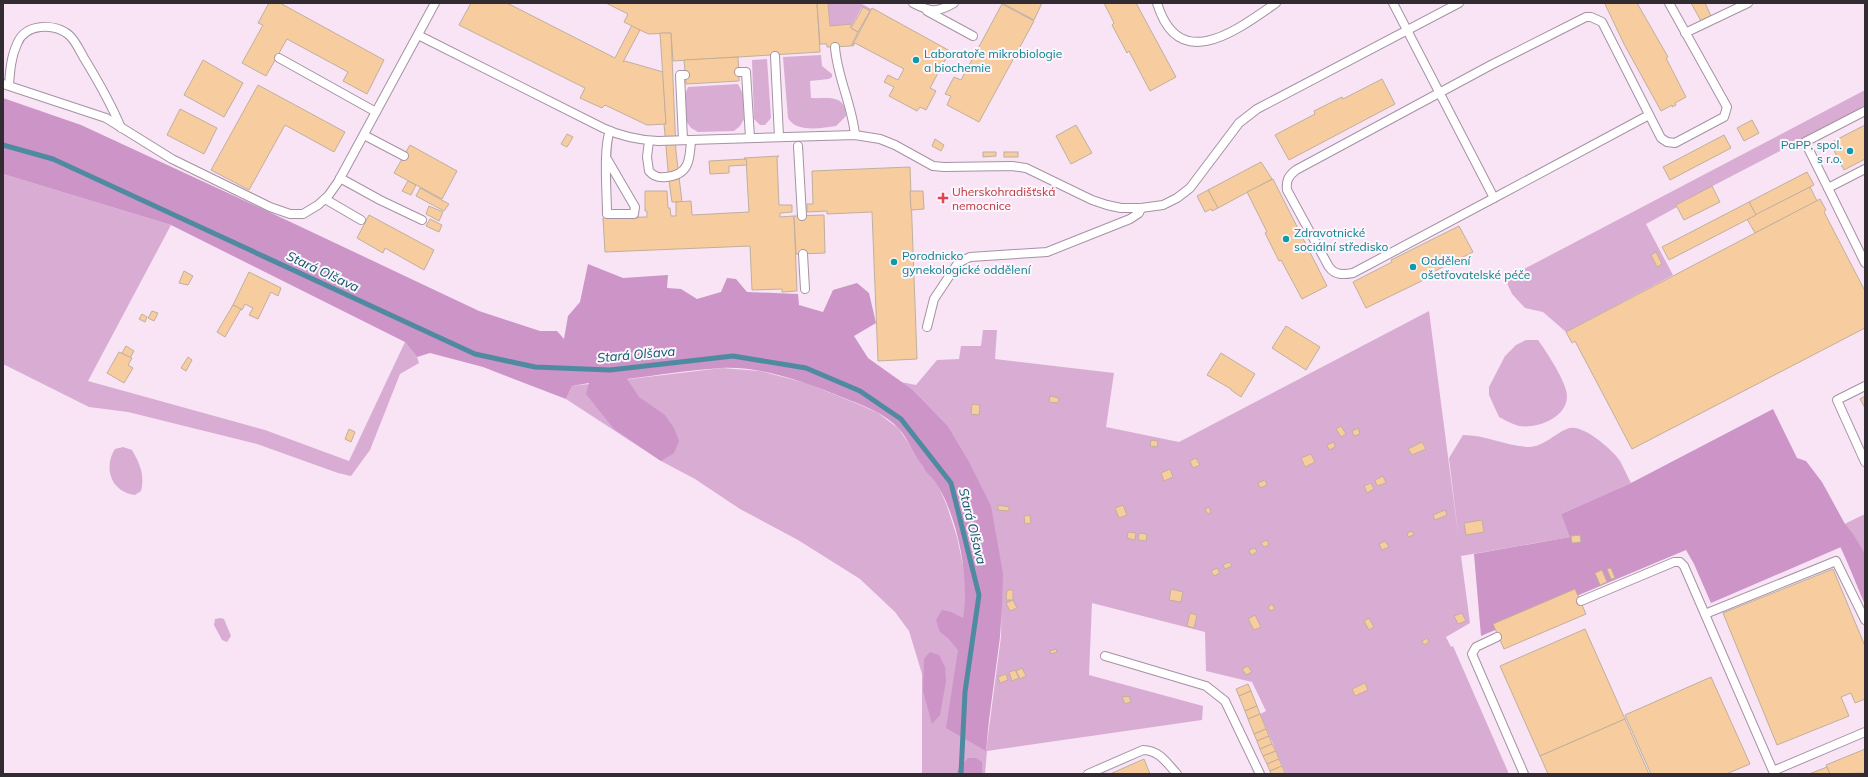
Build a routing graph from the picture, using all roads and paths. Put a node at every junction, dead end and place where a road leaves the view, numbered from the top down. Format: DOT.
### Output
graph roads {
  1 [pos="435,3"];
  2 [pos="913,3"];
  3 [pos="954,3"];
  4 [pos="1157,3"];
  5 [pos="1276,3"];
  6 [pos="1393,3"];
  7 [pos="1458,3"];
  8 [pos="1669,3"];
  9 [pos="1748,3"];
  10 [pos="927,11"];
  11 [pos="1407,30"];
  12 [pos="1685,33"];
  13 [pos="418,35"];
  14 [pos="973,36"];
  15 [pos="835,47"];
  16 [pos="774,56"];
  17 [pos="279,58"];
  18 [pos="739,72"];
  19 [pos="685,74"];
  20 [pos="6,85"];
  21 [pos="1440,93"];
  22 [pos="1865,110"];
  23 [pos="376,112"];
  24 [pos="1650,116"];
  25 [pos="121,128"];
  26 [pos="610,131"];
  27 [pos="364,134"];
  28 [pos="855,134"];
  29 [pos="779,137"];
  30 [pos="750,138"];
  31 [pos="687,140"];
  32 [pos="649,141"];
  33 [pos="798,146"];
  34 [pos="404,156"];
  35 [pos="607,159"];
  36 [pos="1865,169"];
  37 [pos="340,178"];
  38 [pos="1828,188"];
  39 [pos="1494,198"];
  40 [pos="325,199"];
  41 [pos="1141,208"];
  42 [pos="802,216"];
  43 [pos="361,220"];
  44 [pos="422,220"];
  45 [pos="803,254"];
  46 [pos="1865,263"];
  47 [pos="805,289"];
  48 [pos="927,327"];
  49 [pos="1865,386"];
  50 [pos="1865,462"];
  51 [pos="1581,601"];
  52 [pos="1705,614"];
  53 [pos="1865,620"];
  54 [pos="1497,637"];
  55 [pos="1105,656"];
  56 [pos="1865,732"];
  57 [pos="1773,773"];
  58 [pos="1088,774"];
  59 [pos="1177,774"];
  60 [pos="1260,774"];
  61 [pos="1524,774"];
  1 -- 13 [label="lane"];
  2 -- 10 [label="lane"];
  3 -- 10 [label="lane"];
  4 -- 5 [label="lane"];
  6 -- 11 [label="lane"];
  7 -- 11 [label="lane"];
  8 -- 12 [label="lane"];
  9 -- 12 [label="lane"];
  10 -- 14 [label="lane"];
  11 -- 21 [label="lane"];
  11 -- 41 [label="lane"];
  12 -- 24 [label="lane"];
  13 -- 23 [label="lane"];
  13 -- 26 [label="lane"];
  15 -- 28 [label="lane"];
  16 -- 29 [label="lane"];
  17 -- 23 [label="lane"];
  18 -- 30 [label="lane"];
  19 -- 31 [label="lane"];
  20 -- 25 [label="lane"];
  20 -- 25 [label="lane"];
  21 -- 24 [label="lane"];
  21 -- 39 [label="lane"];
  21 -- 39 [label="lane"];
  22 -- 38 [label="lane"];
  23 -- 27 [label="lane"];
  24 -- 39 [label="lane"];
  25 -- 40 [label="lane"];
  26 -- 32 [label="lane"];
  26 -- 35 [label="lane"];
  27 -- 34 [label="lane"];
  27 -- 37 [label="lane"];
  28 -- 29 [label="lane"];
  28 -- 41 [label="lane"];
  29 -- 30 [label="lane"];
  30 -- 31 [label="lane"];
  31 -- 32 [label="lane"];
  31 -- 32 [label="lane"];
  33 -- 42 [label="lane"];
  35 -- 35 [label="lane"];
  36 -- 38 [label="lane"];
  37 -- 40 [label="lane"];
  37 -- 44 [label="lane"];
  38 -- 46 [label="lane"];
  40 -- 43 [label="lane"];
  41 -- 48 [label="lane"];
  45 -- 47 [label="lane"];
  49 -- 50 [label="lane"];
  51 -- 52 [label="lane"];
  52 -- 53 [label="lane"];
  52 -- 57 [label="lane"];
  54 -- 61 [label="lane"];
  55 -- 60 [label="lane"];
  56 -- 57 [label="lane"];
  58 -- 59 [label="lane"];
}
